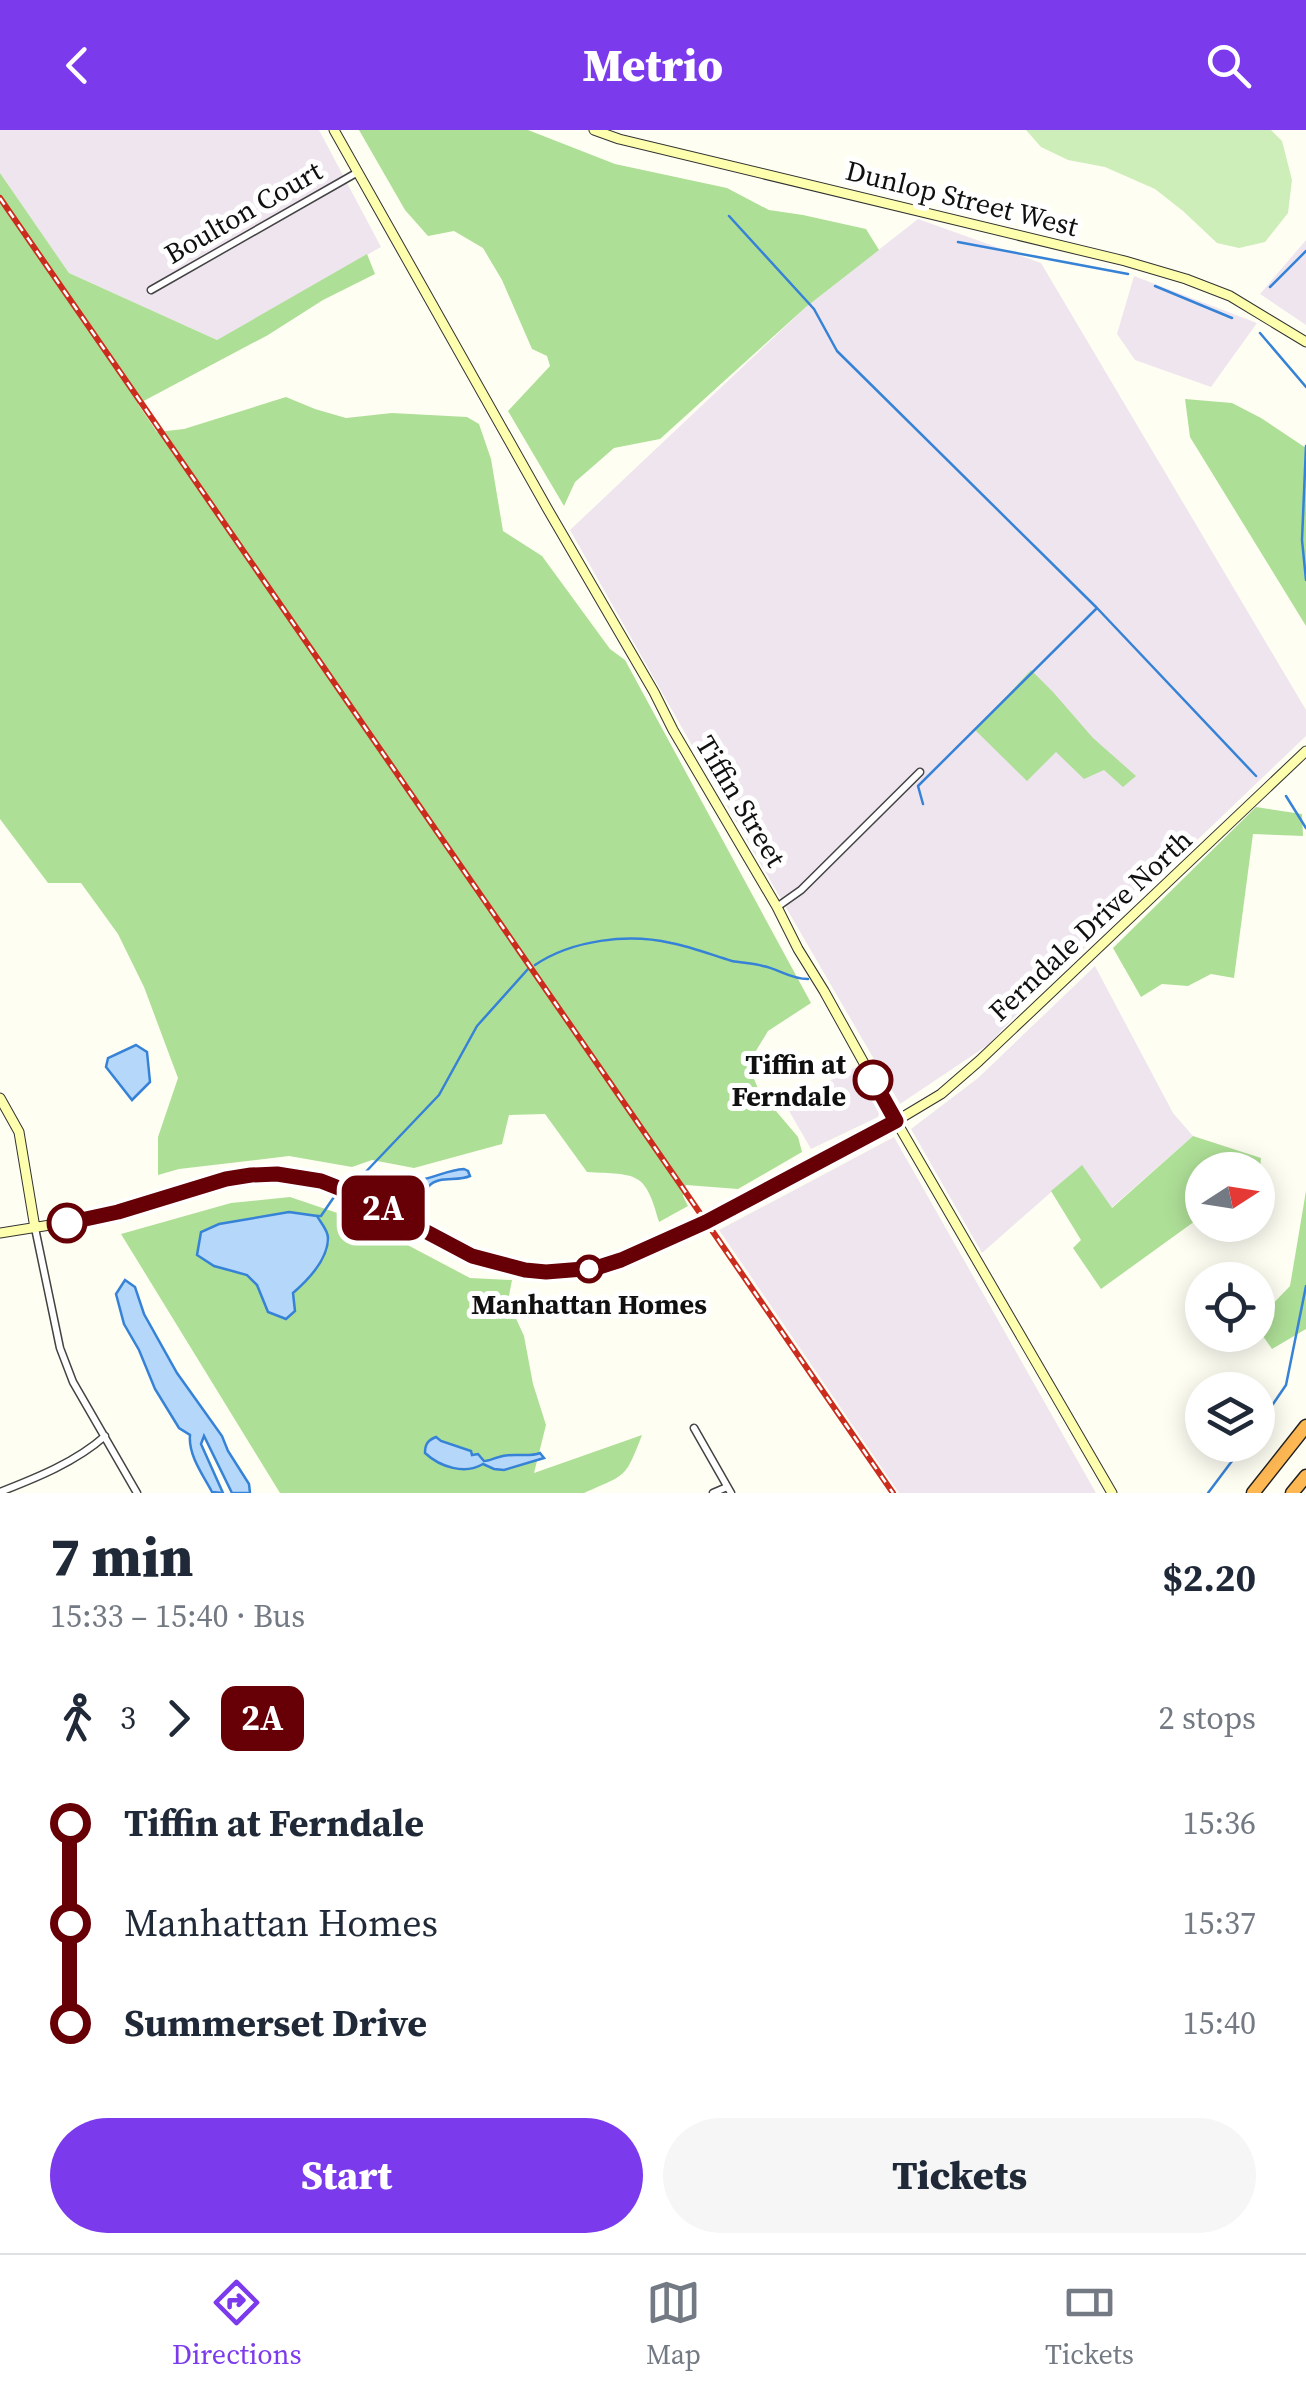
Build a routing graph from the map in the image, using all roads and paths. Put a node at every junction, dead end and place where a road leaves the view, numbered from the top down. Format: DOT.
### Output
graph roads {
  1 [pos="334,130"];
  2 [pos="594,130"];
  3 [pos="358,172"];
  4 [pos="151,290"];
  5 [pos="1306,342"];
  6 [pos="1306,751"];
  7 [pos="920,772"];
  8 [pos="778,907"];
  9 [pos="0,1098"];
  10 [pos="896,1121"];
  11 [pos="34,1228"];
  12 [pos="0,1233"];
  13 [pos="1306,1426"];
  14 [pos="694,1428"];
  15 [pos="104,1436"];
  16 [pos="1306,1476"];
  17 [pos="729,1490"];
  18 [pos="0,1492"];
  19 [pos="137,1493"];
  20 [pos="714,1493"];
  21 [pos="1112,1493"];
  22 [pos="1254,1493"];
  23 [pos="1292,1493"];
  1 -- 3 [label="main road, Tiffin Street"];
  2 -- 5 [label="main road, Dunlop Street West"];
  3 -- 4 [label="street, Boulton Court"];
  3 -- 8 [label="main road, Tiffin Street"];
  6 -- 10 [label="main road, Ferndale Drive North"];
  7 -- 8 [label="street"];
  8 -- 10 [label="main road, Tiffin Street"];
  9 -- 11 [label="main road"];
  10 -- 11 [label="main road, Ferndale Drive North"];
  10 -- 21 [label="main road, Tiffin Street"];
  11 -- 12 [label="main road, Ferndale Drive North"];
  11 -- 15 [label="street"];
  13 -- 22 [label="highway"];
  14 -- 17 [label="street"];
  15 -- 18 [label="street"];
  15 -- 19 [label="street"];
  16 -- 23 [label="highway"];
  17 -- 20 [label="street"];
}
